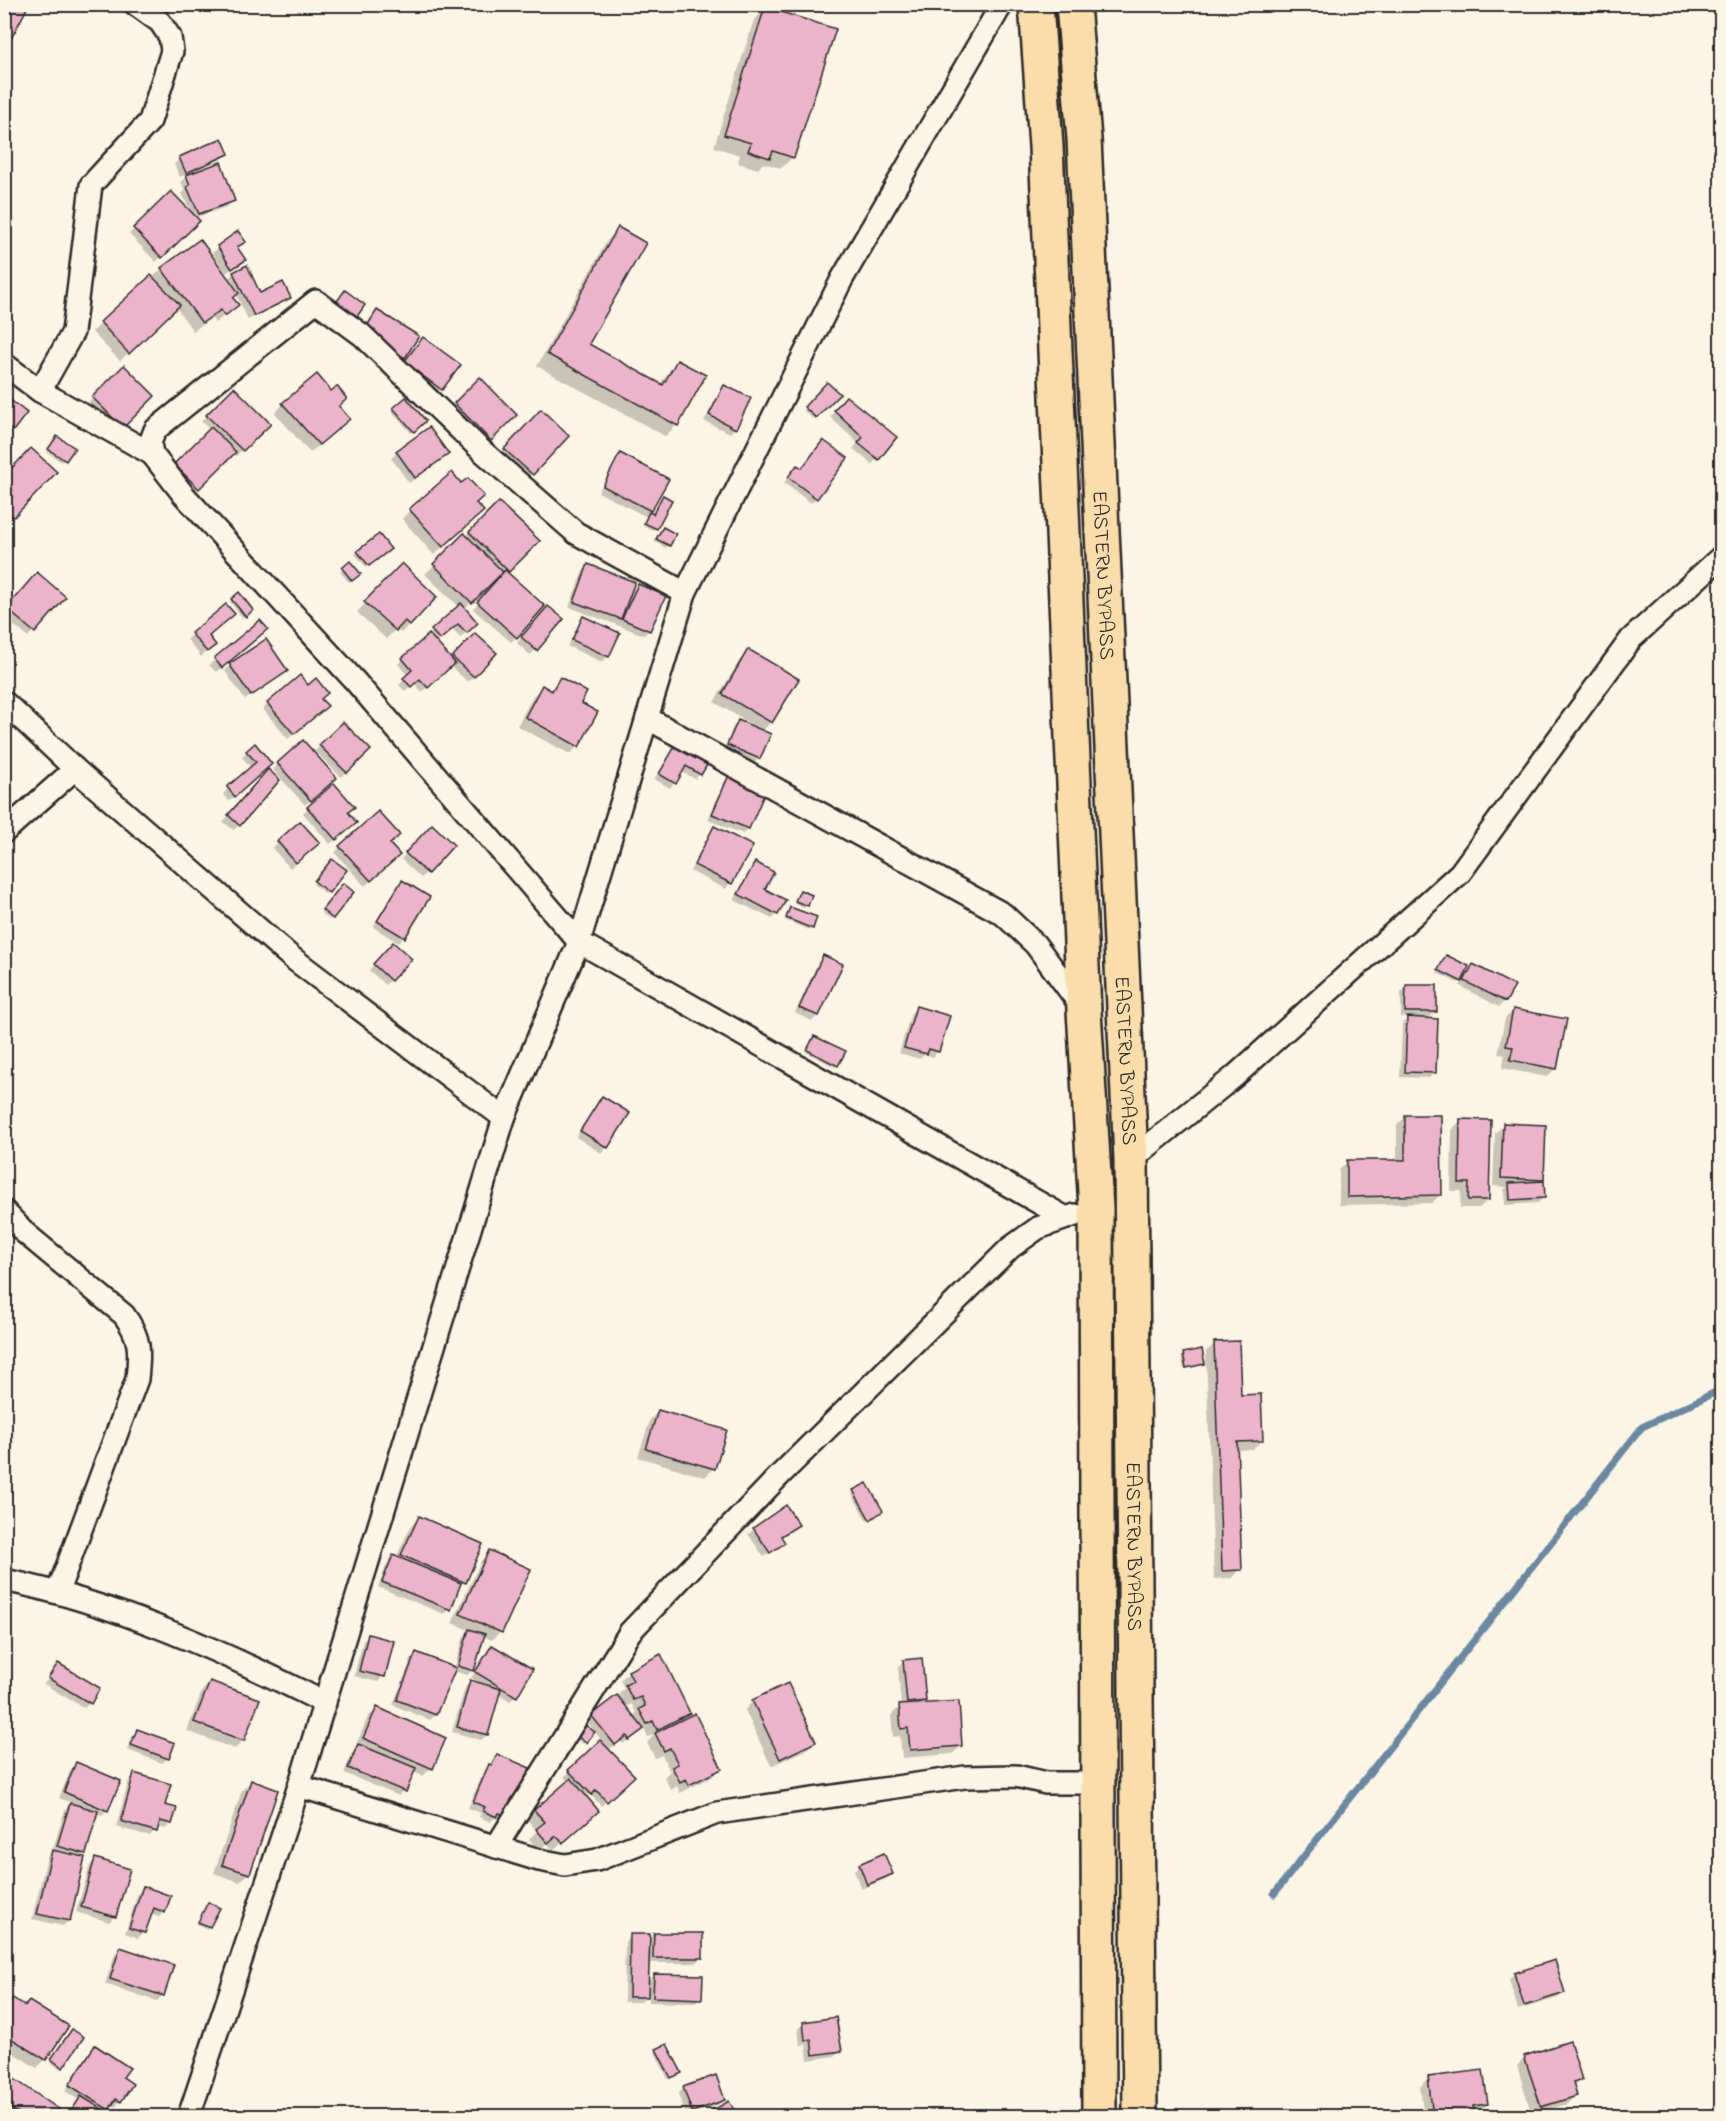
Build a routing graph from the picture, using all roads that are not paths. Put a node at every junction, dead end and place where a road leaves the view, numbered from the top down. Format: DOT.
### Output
graph roads {
  1 [pos="135,4"];
  2 [pos="1002,4"];
  3 [pos="1036,4"];
  4 [pos="1073,4"];
  5 [pos="4,364"];
  6 [pos="40,391"];
  7 [pos="152,454"];
  8 [pos="1722,556"];
  9 [pos="685,593"];
  10 [pos="4,702"];
  11 [pos="647,718"];
  12 [pos="75,769"];
  13 [pos="4,832"];
  14 [pos="579,942"];
  15 [pos="1084,1011"];
  16 [pos="504,1118"];
  17 [pos="1131,1160"];
  18 [pos="4,1211"];
  19 [pos="1081,1213"];
  20 [pos="4,1580"];
  21 [pos="58,1591"];
  22 [pos="325,1703"];
  23 [pos="1096,1783"];
  24 [pos="299,1786"];
  25 [pos="496,1847"];
  26 [pos="189,2116"];
  27 [pos="1099,2116"];
  28 [pos="1140,2116"];
  1 -- 6 [label="street"];
  2 -- 9 [label="street"];
  3 -- 15 [label="highway, EASTERN BYPASS"];
  4 -- 17 [label="highway, EASTERN BYPASS"];
  5 -- 6 [label="street"];
  6 -- 7 [label="street"];
  7 -- 9 [label="street"];
  7 -- 14 [label="street"];
  8 -- 17 [label="street"];
  9 -- 11 [label="street"];
  10 -- 12 [label="street"];
  11 -- 14 [label="street"];
  11 -- 15 [label="street"];
  12 -- 13 [label="street"];
  12 -- 16 [label="street"];
  14 -- 16 [label="street"];
  14 -- 19 [label="street"];
  15 -- 19 [label="highway, EASTERN BYPASS"];
  16 -- 22 [label="street"];
  17 -- 28 [label="highway, EASTERN BYPASS"];
  18 -- 21 [label="street"];
  19 -- 23 [label="highway, EASTERN BYPASS"];
  19 -- 25 [label="street"];
  20 -- 21 [label="street"];
  21 -- 22 [label="street"];
  22 -- 24 [label="street"];
  23 -- 25 [label="street"];
  23 -- 27 [label="highway, EASTERN BYPASS"];
  24 -- 25 [label="street"];
  24 -- 26 [label="street"];
}
